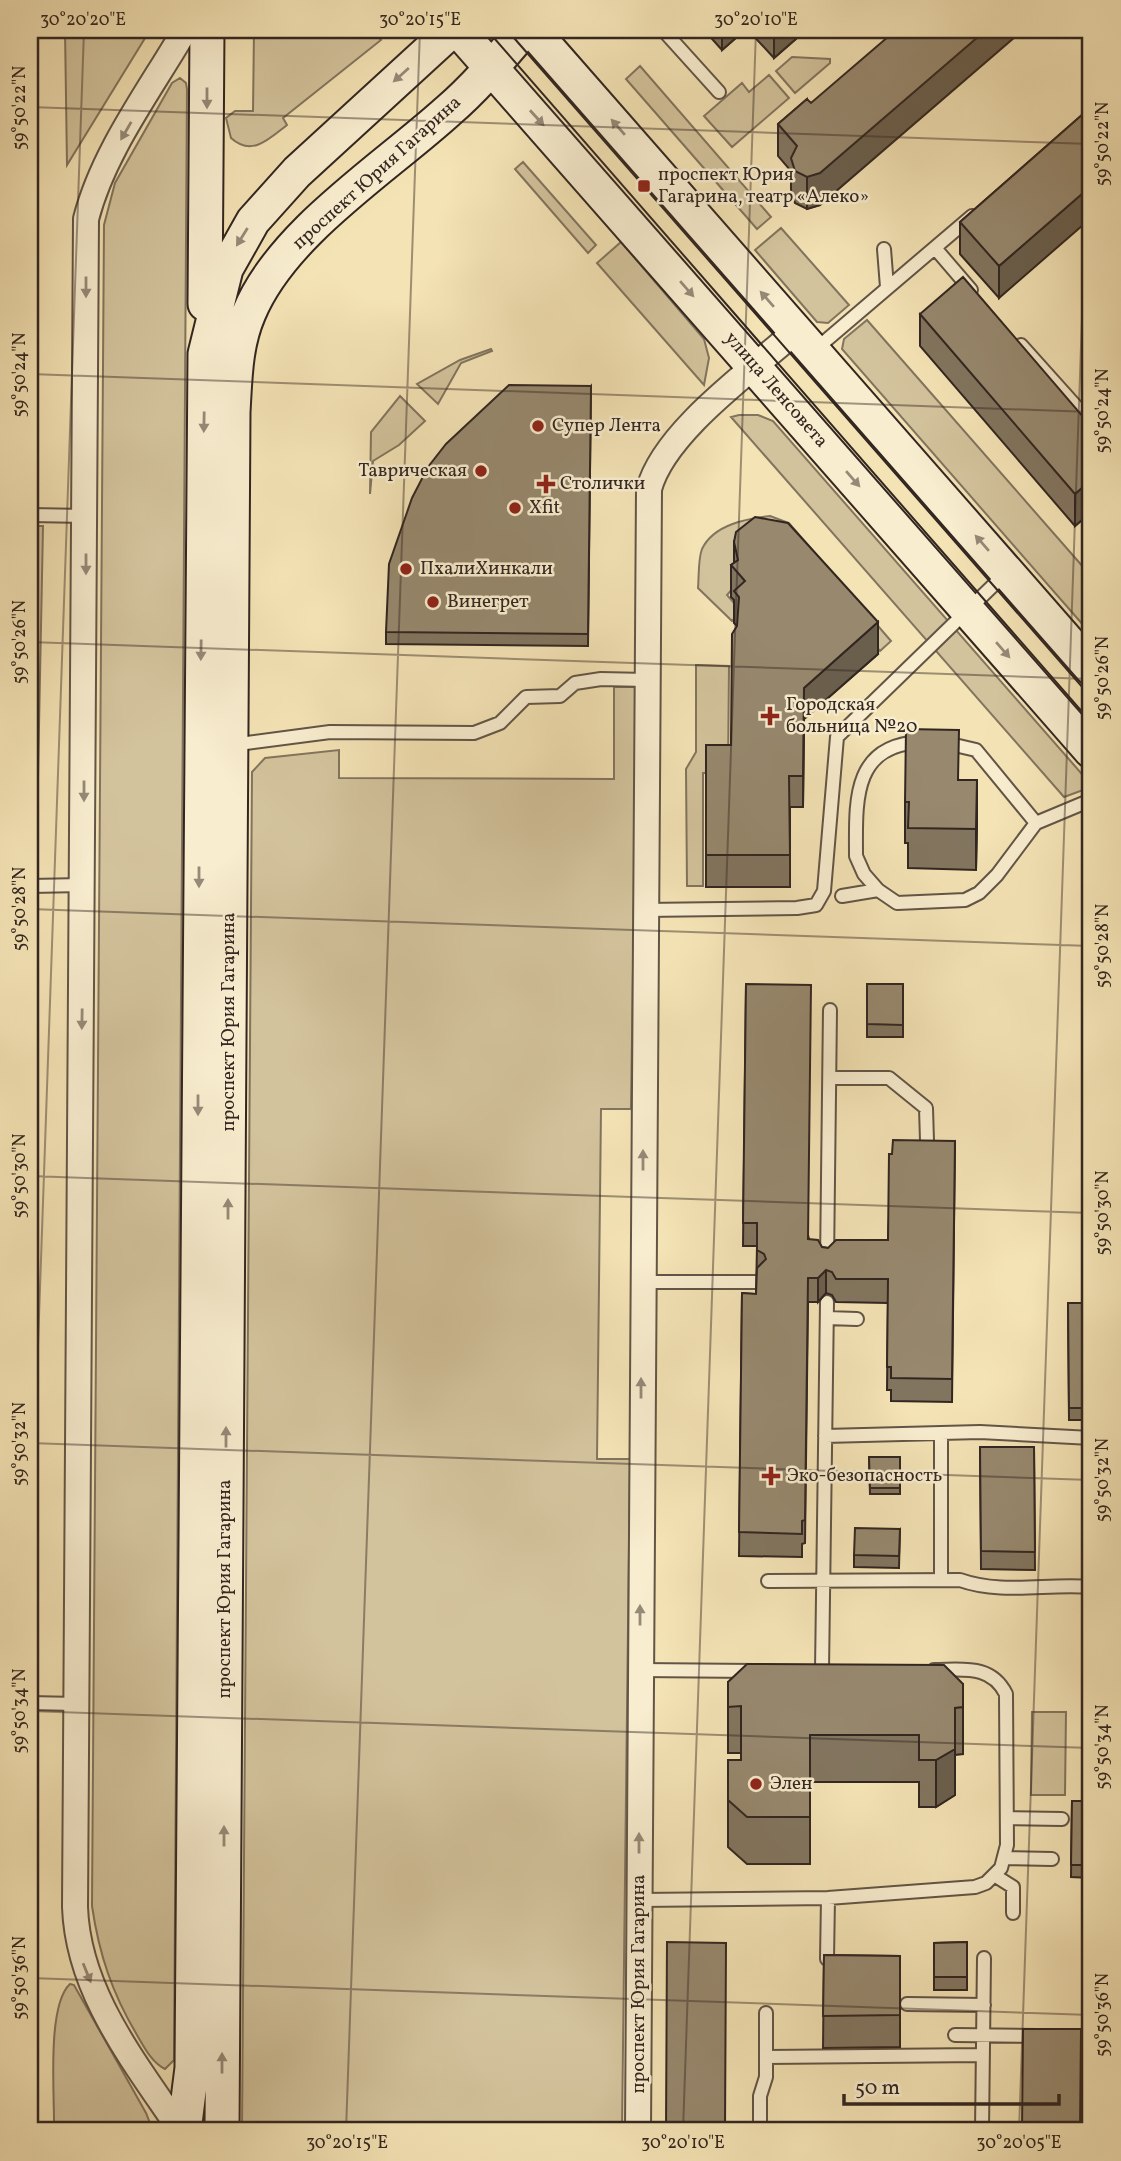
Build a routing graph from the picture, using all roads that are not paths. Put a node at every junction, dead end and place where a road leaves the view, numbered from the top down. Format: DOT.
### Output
graph roads {
  1 [pos="185,30"];
  2 [pos="206,30"];
  3 [pos="452,30"];
  4 [pos="458,30"];
  5 [pos="524,30"];
  6 [pos="532,30"];
  7 [pos="663,30"];
  8 [pos="491,68"];
  9 [pos="719,92"];
  10 [pos="981,208"];
  11 [pos="935,248"];
  12 [pos="884,249"];
  13 [pos="887,287"];
  14 [pos="978,299"];
  15 [pos="1008,331"];
  16 [pos="805,341"];
  17 [pos="205,354"];
  18 [pos="755,367"];
  19 [pos="1091,423"];
  20 [pos="30,515"];
  21 [pos="86,516"];
  22 [pos="1007,572"];
  23 [pos="969,611"];
  24 [pos="1090,666"];
  25 [pos="646,680"];
  26 [pos="216,745"];
  27 [pos="1091,751"];
  28 [pos="1091,800"];
  29 [pos="1036,823"];
  30 [pos="83,885"];
  31 [pos="30,886"];
  32 [pos="878,890"];
  33 [pos="842,896"];
  34 [pos="644,910"];
  35 [pos="830,1010"];
  36 [pos="830,1078"];
  37 [pos="927,1141"];
  38 [pos="827,1263"];
  39 [pos="642,1282"];
  40 [pos="757,1282"];
  41 [pos="827,1302"];
  42 [pos="827,1318"];
  43 [pos="857,1319"];
  44 [pos="941,1433"];
  45 [pos="825,1436"];
  46 [pos="1091,1438"];
  47 [pos="941,1580"];
  48 [pos="768,1581"];
  49 [pos="824,1581"];
  50 [pos="1091,1587"];
  51 [pos="639,1670"];
  52 [pos="919,1670"];
  53 [pos="770,1671"];
  54 [pos="836,1671"];
  55 [pos="30,1703"];
  56 [pos="76,1704"];
  57 [pos="1007,1818"];
  58 [pos="1062,1819"];
  59 [pos="1005,1858"];
  60 [pos="1052,1859"];
  61 [pos="994,1875"];
  62 [pos="828,1898"];
  63 [pos="639,1900"];
  64 [pos="1013,1913"];
  65 [pos="984,1958"];
  66 [pos="827,1959"];
  67 [pos="907,2004"];
  68 [pos="984,2005"];
  69 [pos="766,2012"];
  70 [pos="955,2035"];
  71 [pos="983,2036"];
  72 [pos="1091,2037"];
  73 [pos="983,2055"];
  74 [pos="766,2057"];
  75 [pos="182,2131"];
  76 [pos="222,2131"];
  77 [pos="638,2131"];
  78 [pos="760,2131"];
  79 [pos="982,2131"];
  1 -- 21 [label="street, one-way"];
  2 -- 17 [label="main road, one-way"];
  3 -- 17 [label="main road, проспект Юрия Гагарина, one-way"];
  4 -- 8 [label="main road, улица Ленсовета"];
  5 -- 8 [label="main road, проспект Юрия Гагарина"];
  16 -- 6 [label="main road, one-way"];
  7 -- 9 [label="lane"];
  8 -- 18 [label="main road, улица Ленсовета, one-way"];
  8 -- 26 [label="main road, проспект Юрия Гагарина"];
  10 -- 11 [label="lane"];
  11 -- 13 [label="lane"];
  11 -- 14 [label="lane"];
  12 -- 13 [label="lane"];
  13 -- 16 [label="lane"];
  15 -- 19 [label="lane"];
  16 -- 18 [label="street, проспект Юрия Гагарина"];
  22 -- 16 [label="main road, one-way"];
  17 -- 26 [label="main road, проспект Юрия Гагарина, one-way"];
  18 -- 23 [label="main road, улица Ленсовета, one-way"];
  18 -- 25 [label="street, проспект Юрия Гагарина"];
  20 -- 21 [label="lane"];
  21 -- 30 [label="street, one-way"];
  22 -- 23 [label="lane"];
  22 -- 24 [label="main road"];
  23 -- 27 [label="main road, улица Ленсовета, one-way"];
  23 -- 34 [label="lane"];
  25 -- 26 [label="lane"];
  25 -- 34 [label="street, проспект Юрия Гагарина"];
  26 -- 75 [label="main road, проспект Юрия Гагарина, one-way"];
  76 -- 26 [label="main road, проспект Юрия Гагарина, one-way"];
  28 -- 29 [label="lane"];
  29 -- 32 [label="lane"];
  29 -- 32 [label="lane"];
  30 -- 31 [label="lane"];
  30 -- 56 [label="street, one-way"];
  32 -- 33 [label="lane"];
  39 -- 34 [label="street, проспект Юрия Гагарина, one-way"];
  35 -- 36 [label="lane"];
  36 -- 37 [label="lane"];
  36 -- 38 [label="lane"];
  39 -- 40 [label="lane"];
  51 -- 39 [label="street, проспект Юрия Гагарина, one-way"];
  41 -- 42 [label="lane"];
  42 -- 43 [label="lane"];
  42 -- 45 [label="lane"];
  44 -- 45 [label="lane"];
  44 -- 46 [label="lane"];
  44 -- 47 [label="lane"];
  45 -- 49 [label="lane"];
  47 -- 49 [label="lane"];
  47 -- 50 [label="lane"];
  48 -- 49 [label="lane"];
  49 -- 54 [label="lane"];
  51 -- 53 [label="lane"];
  63 -- 51 [label="street, проспект Юрия Гагарина, one-way"];
  52 -- 57 [label="lane"];
  55 -- 56 [label="lane"];
  56 -- 75 [label="street, one-way"];
  57 -- 58 [label="lane"];
  57 -- 59 [label="lane"];
  59 -- 60 [label="lane"];
  59 -- 61 [label="lane"];
  61 -- 62 [label="lane"];
  61 -- 64 [label="lane"];
  62 -- 63 [label="lane"];
  62 -- 66 [label="lane"];
  63 -- 77 [label="street, проспект Юрия Гагарина"];
  65 -- 68 [label="lane"];
  67 -- 68 [label="lane"];
  68 -- 71 [label="lane"];
  69 -- 74 [label="lane"];
  70 -- 71 [label="lane"];
  71 -- 72 [label="lane"];
  71 -- 73 [label="lane"];
  73 -- 74 [label="lane"];
  73 -- 79 [label="lane"];
  74 -- 78 [label="lane"];
}
